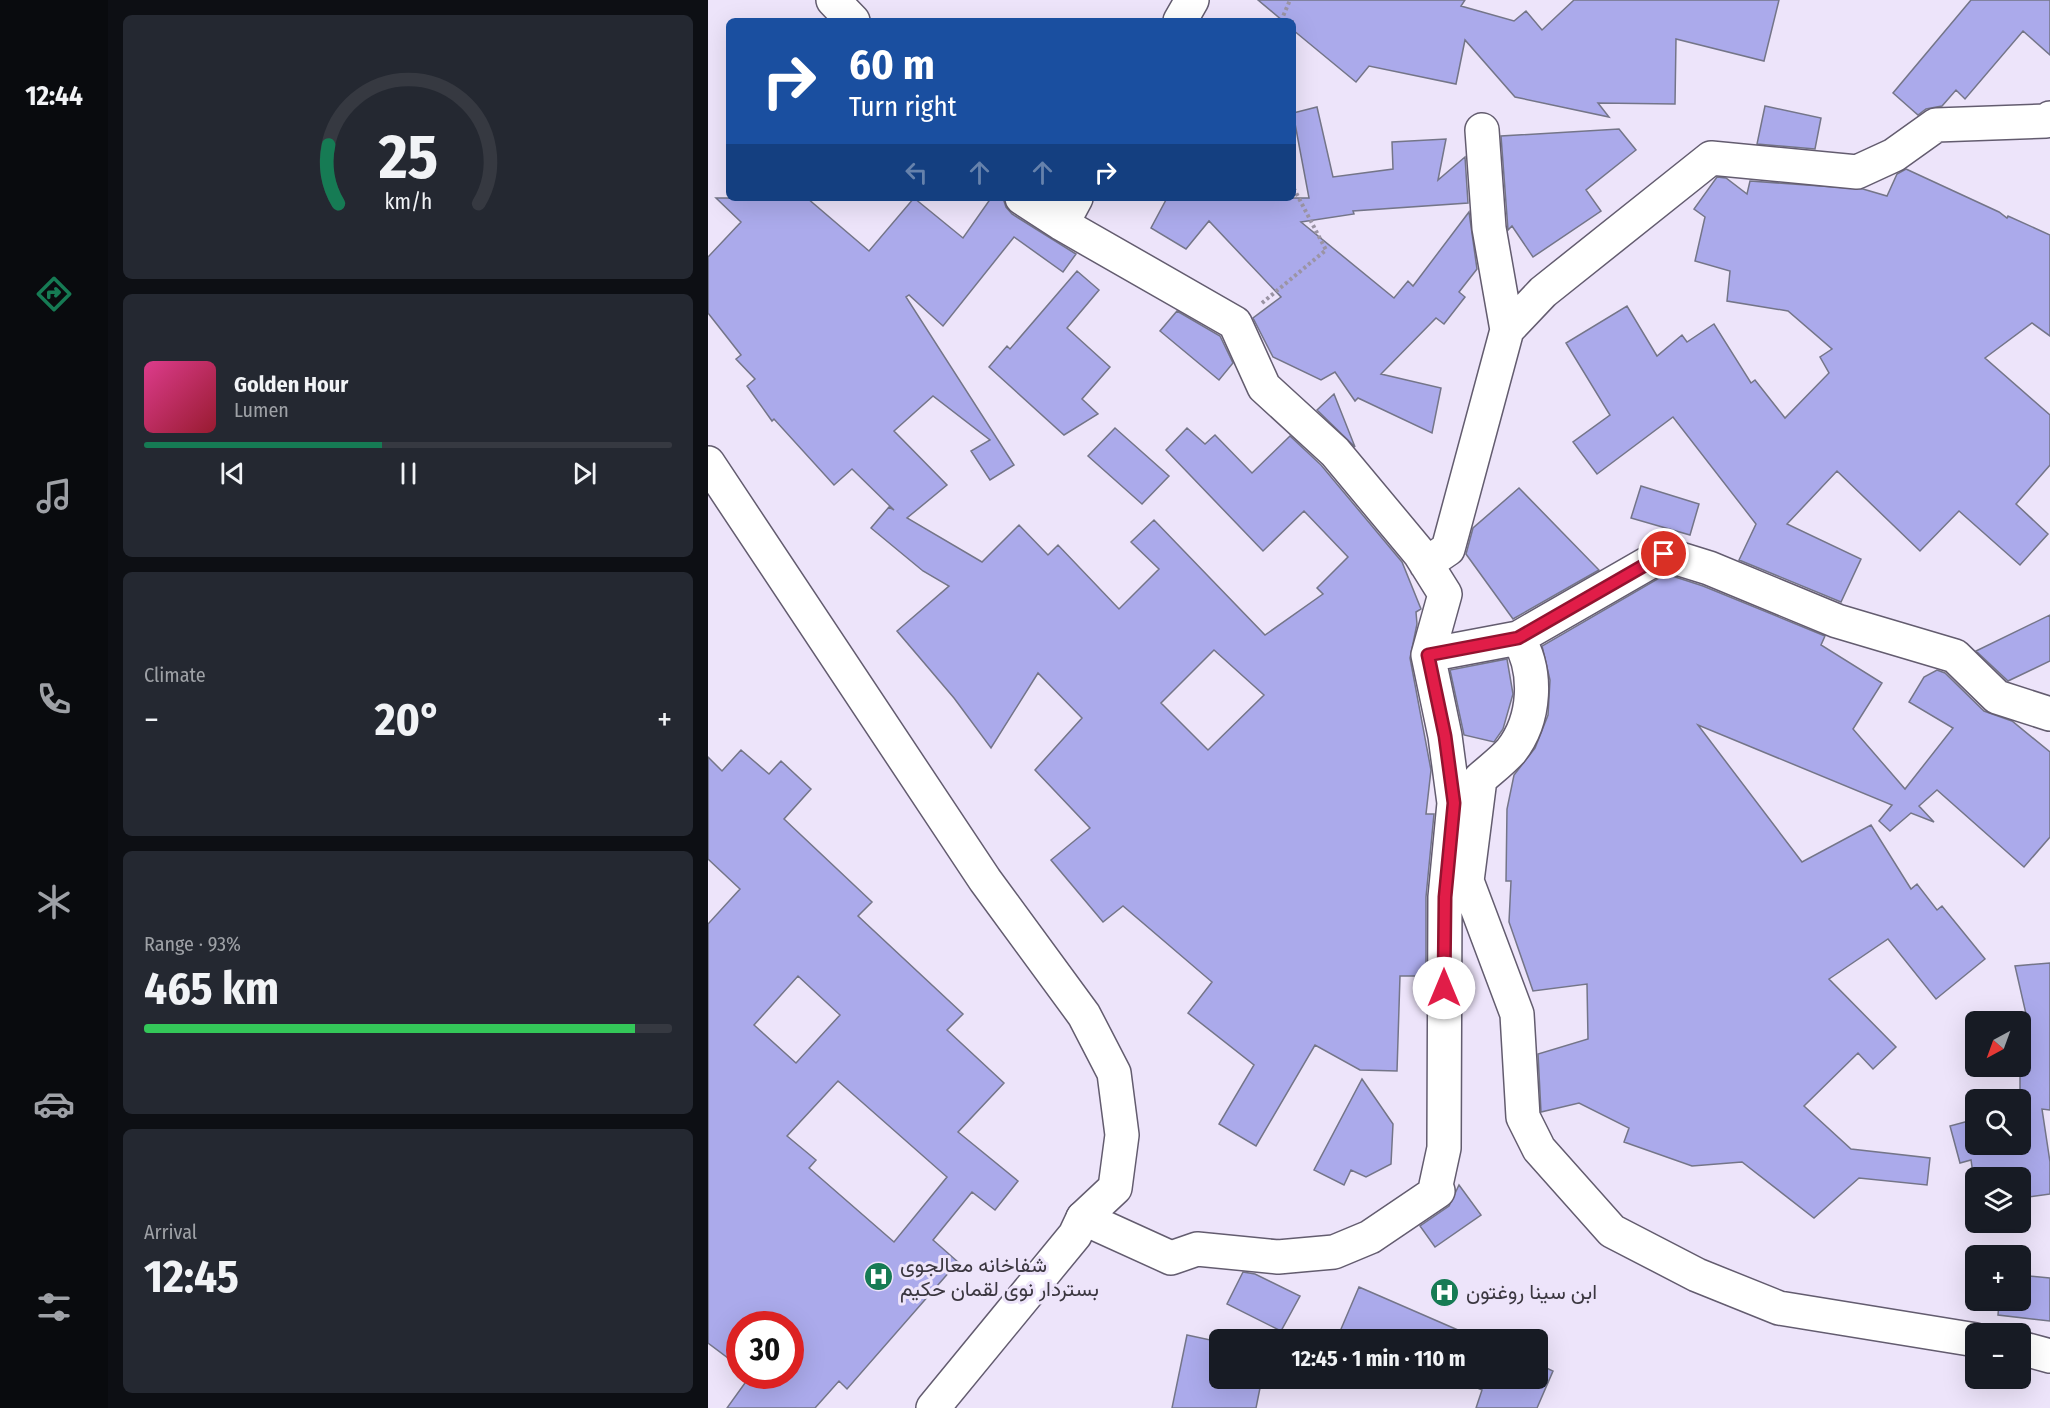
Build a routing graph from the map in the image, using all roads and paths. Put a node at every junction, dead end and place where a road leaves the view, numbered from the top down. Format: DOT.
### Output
graph roads {
  1 [pos="833,0"];
  2 [pos="1192,0"];
  3 [pos="1290,0"];
  4 [pos="850,18"];
  5 [pos="1182,18"];
  6 [pos="1282,18"];
  7 [pos="2050,118"];
  8 [pos="1482,130"];
  9 [pos="1296,193"];
  10 [pos="1033,201"];
  11 [pos="1069,211"];
  12 [pos="1235,323"];
  13 [pos="1507,330"];
  14 [pos="708,463"];
  15 [pos="1426,564"];
  16 [pos="1518,638"];
  17 [pos="1428,655"];
  18 [pos="2050,714"];
  19 [pos="1083,1218"];
  20 [pos="1965,1338"];
  21 [pos="2031,1351"];
  22 [pos="2050,1356"];
  23 [pos="933,1408"];
  1 -- 4 [label="street"];
  2 -- 5 [label="street"];
  3 -- 6 [label="path"];
  7 -- 13 [label="street"];
  8 -- 13 [label="street"];
  9 -- 12 [label="path"];
  10 -- 11 [label="street"];
  11 -- 12 [label="street"];
  12 -- 15 [label="street"];
  13 -- 15 [label="street"];
  14 -- 19 [label="street"];
  15 -- 17 [label="street"];
  16 -- 17 [label="street"];
  16 -- 18 [label="street"];
  16 -- 20 [label="street"];
  17 -- 19 [label="street"];
  19 -- 23 [label="street"];
  21 -- 22 [label="street"];
}
